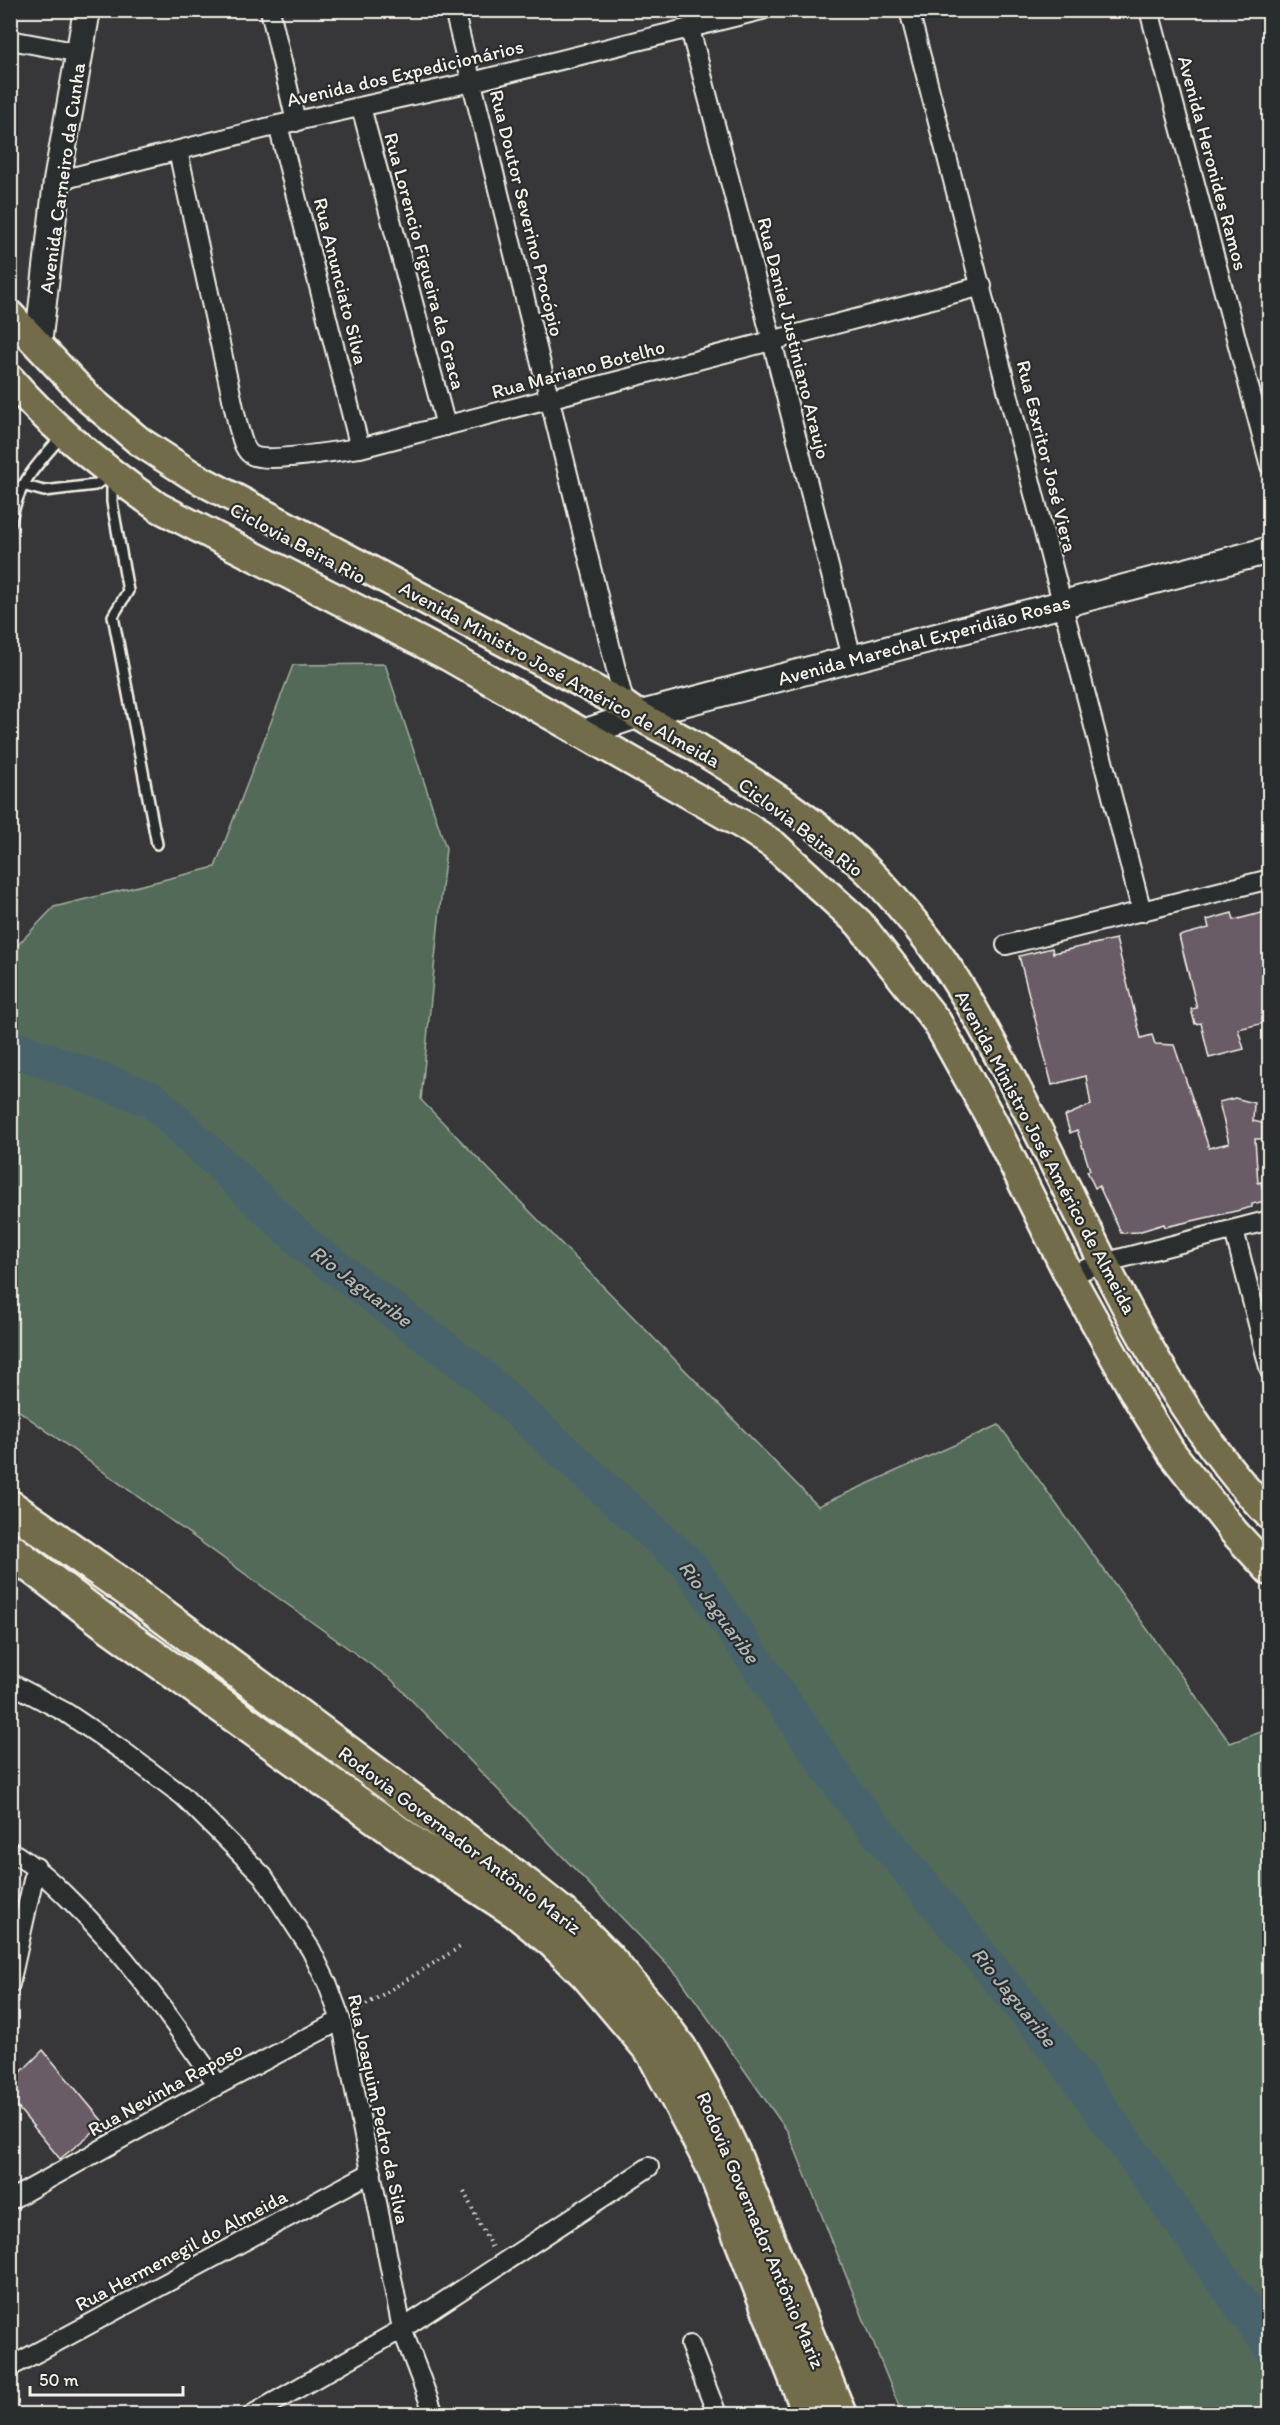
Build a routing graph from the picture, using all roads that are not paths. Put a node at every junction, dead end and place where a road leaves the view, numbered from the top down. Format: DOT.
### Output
graph roads {
  1 [pos="87,10"];
  2 [pos="270,10"];
  3 [pos="454,10"];
  4 [pos="762,10"];
  5 [pos="909,10"];
  6 [pos="1149,10"];
  7 [pos="690,29"];
  8 [pos="10,40"];
  9 [pos="80,53"];
  10 [pos="472,82"];
  11 [pos="361,107"];
  12 [pos="296,122"];
  13 [pos="278,125"];
  14 [pos="177,151"];
  15 [pos="57,181"];
  16 [pos="982,286"];
  17 [pos="10,315"];
  18 [pos="772,341"];
  19 [pos="38,345"];
  20 [pos="10,378"];
  21 [pos="551,400"];
  22 [pos="446,426"];
  23 [pos="65,432"];
  24 [pos="360,448"];
  25 [pos="1269,466"];
  26 [pos="112,474"];
  27 [pos="22,485"];
  28 [pos="10,524"];
  29 [pos="1269,550"];
  30 [pos="1062,604"];
  31 [pos="852,658"];
  32 [pos="631,711"];
  33 [pos="580,734"];
  34 [pos="758,787"];
  35 [pos="745,826"];
  36 [pos="157,844"];
  37 [pos="1269,879"];
  38 [pos="1142,912"];
  39 [pos="1006,945"];
  40 [pos="1269,1220"];
  41 [pos="1234,1230"];
  42 [pos="1103,1263"];
  43 [pos="1069,1275"];
  44 [pos="1269,1371"];
  45 [pos="10,1506"];
  46 [pos="1269,1516"];
  47 [pos="10,1550"];
  48 [pos="1269,1571"];
  49 [pos="10,1683"];
  50 [pos="10,1851"];
  51 [pos="36,1867"];
  52 [pos="10,1984"];
  53 [pos="341,2020"];
  54 [pos="218,2085"];
  55 [pos="650,2167"];
  56 [pos="372,2172"];
  57 [pos="10,2200"];
  58 [pos="402,2329"];
  59 [pos="690,2345"];
  60 [pos="10,2367"];
  61 [pos="253,2415"];
  62 [pos="434,2415"];
  63 [pos="717,2415"];
  64 [pos="810,2415"];
  65 [pos="839,2415"];
  1 -- 9 [label="main road, Avenida Carneiro da Cunha"];
  2 -- 12 [label="street"];
  3 -- 10 [label="street, Rua Doutor Severino Procópio"];
  4 -- 7 [label="street, Avenida dos Expedicionários"];
  5 -- 16 [label="street, Rua Esxritor José Viera"];
  6 -- 25 [label="street, Avenida Heronides Ramos"];
  7 -- 10 [label="street, Avenida dos Expedicionários"];
  7 -- 18 [label="street, Rua Daniel Justiniano Araujo"];
  8 -- 9 [label="street"];
  9 -- 15 [label="main road, Avenida Carneiro da Cunha"];
  10 -- 11 [label="street, Avenida dos Expedicionários"];
  10 -- 21 [label="street, Rua Doutor Severino Procópio"];
  11 -- 12 [label="street, Avenida dos Expedicionários"];
  11 -- 22 [label="street, Rua Lorencio Figueira da Graca"];
  12 -- 13 [label="street, Avenida dos Expedicionários"];
  13 -- 14 [label="street, Avenida dos Expedicionários"];
  13 -- 24 [label="street, Rua Anunciato Silva"];
  14 -- 15 [label="street, Avenida dos Expedicionários"];
  14 -- 24 [label="street, Rua Mariano Botelho"];
  15 -- 19 [label="main road, Avenida Carneiro da Cunha"];
  16 -- 18 [label="street, Rua Mariano Botelho"];
  16 -- 30 [label="street, Rua Esxritor José Viera"];
  17 -- 19 [label="main road, Avenida Ministro José Américo de Almeida"];
  18 -- 21 [label="street, Rua Mariano Botelho"];
  18 -- 31 [label="street, Rua Daniel Justiniano Araujo"];
  19 -- 32 [label="main road, Avenida Ministro José Américo de Almeida"];
  20 -- 23 [label="main road, Avenida Ministro José Américo de Almeida"];
  21 -- 22 [label="street, Rua Mariano Botelho"];
  21 -- 32 [label="street, Rua Doutor Severino Procópio"];
  22 -- 24 [label="street, Rua Mariano Botelho"];
  23 -- 26 [label="main road, Avenida Ministro José Américo de Almeida"];
  23 -- 27 [label="lane"];
  26 -- 27 [label="lane"];
  26 -- 33 [label="main road, Avenida Ministro José Américo de Almeida"];
  26 -- 36 [label="lane"];
  27 -- 28 [label="lane"];
  29 -- 30 [label="main road, Avenida Marechal Experidião Rosas"];
  30 -- 31 [label="main road, Avenida Marechal Experidião Rosas"];
  30 -- 38 [label="street, Rua Esxritor José Viera"];
  31 -- 32 [label="main road, Avenida Marechal Experidião Rosas"];
  32 -- 33 [label="main road, Avenida Marechal Experidião Rosas"];
  32 -- 34 [label="main road, Avenida Ministro José Américo de Almeida"];
  33 -- 35 [label="main road, Avenida Ministro José Américo de Almeida"];
  34 -- 35 [label="main road"];
  34 -- 42 [label="main road, Avenida Ministro José Américo de Almeida"];
  35 -- 43 [label="main road, Avenida Ministro José Américo de Almeida"];
  37 -- 38 [label="street"];
  38 -- 39 [label="street"];
  40 -- 41 [label="street"];
  41 -- 42 [label="street"];
  41 -- 44 [label="street"];
  42 -- 43 [label="street"];
  42 -- 46 [label="main road, Avenida Ministro José Américo de Almeida"];
  43 -- 48 [label="main road, Avenida Ministro José Américo de Almeida"];
  45 -- 65 [label="highway, Rodovia Governador Antônio Mariz"];
  47 -- 64 [label="highway, Rodovia Governador Antônio Mariz"];
  49 -- 53 [label="street, Rua Joaquim Pedro da Silva"];
  50 -- 51 [label="street"];
  51 -- 52 [label="street"];
  51 -- 54 [label="street"];
  53 -- 54 [label="street, Rua Nevinha Raposo"];
  53 -- 56 [label="street, Rua Joaquim Pedro da Silva"];
  54 -- 57 [label="street, Rua Nevinha Raposo"];
  55 -- 58 [label="street"];
  56 -- 58 [label="street, Rua Joaquim Pedro da Silva"];
  56 -- 60 [label="street, Rua Hermenegil do Almeida"];
  58 -- 61 [label="street"];
  58 -- 62 [label="street, Rua Joaquim Pedro da Silva"];
  59 -- 63 [label="street"];
}
